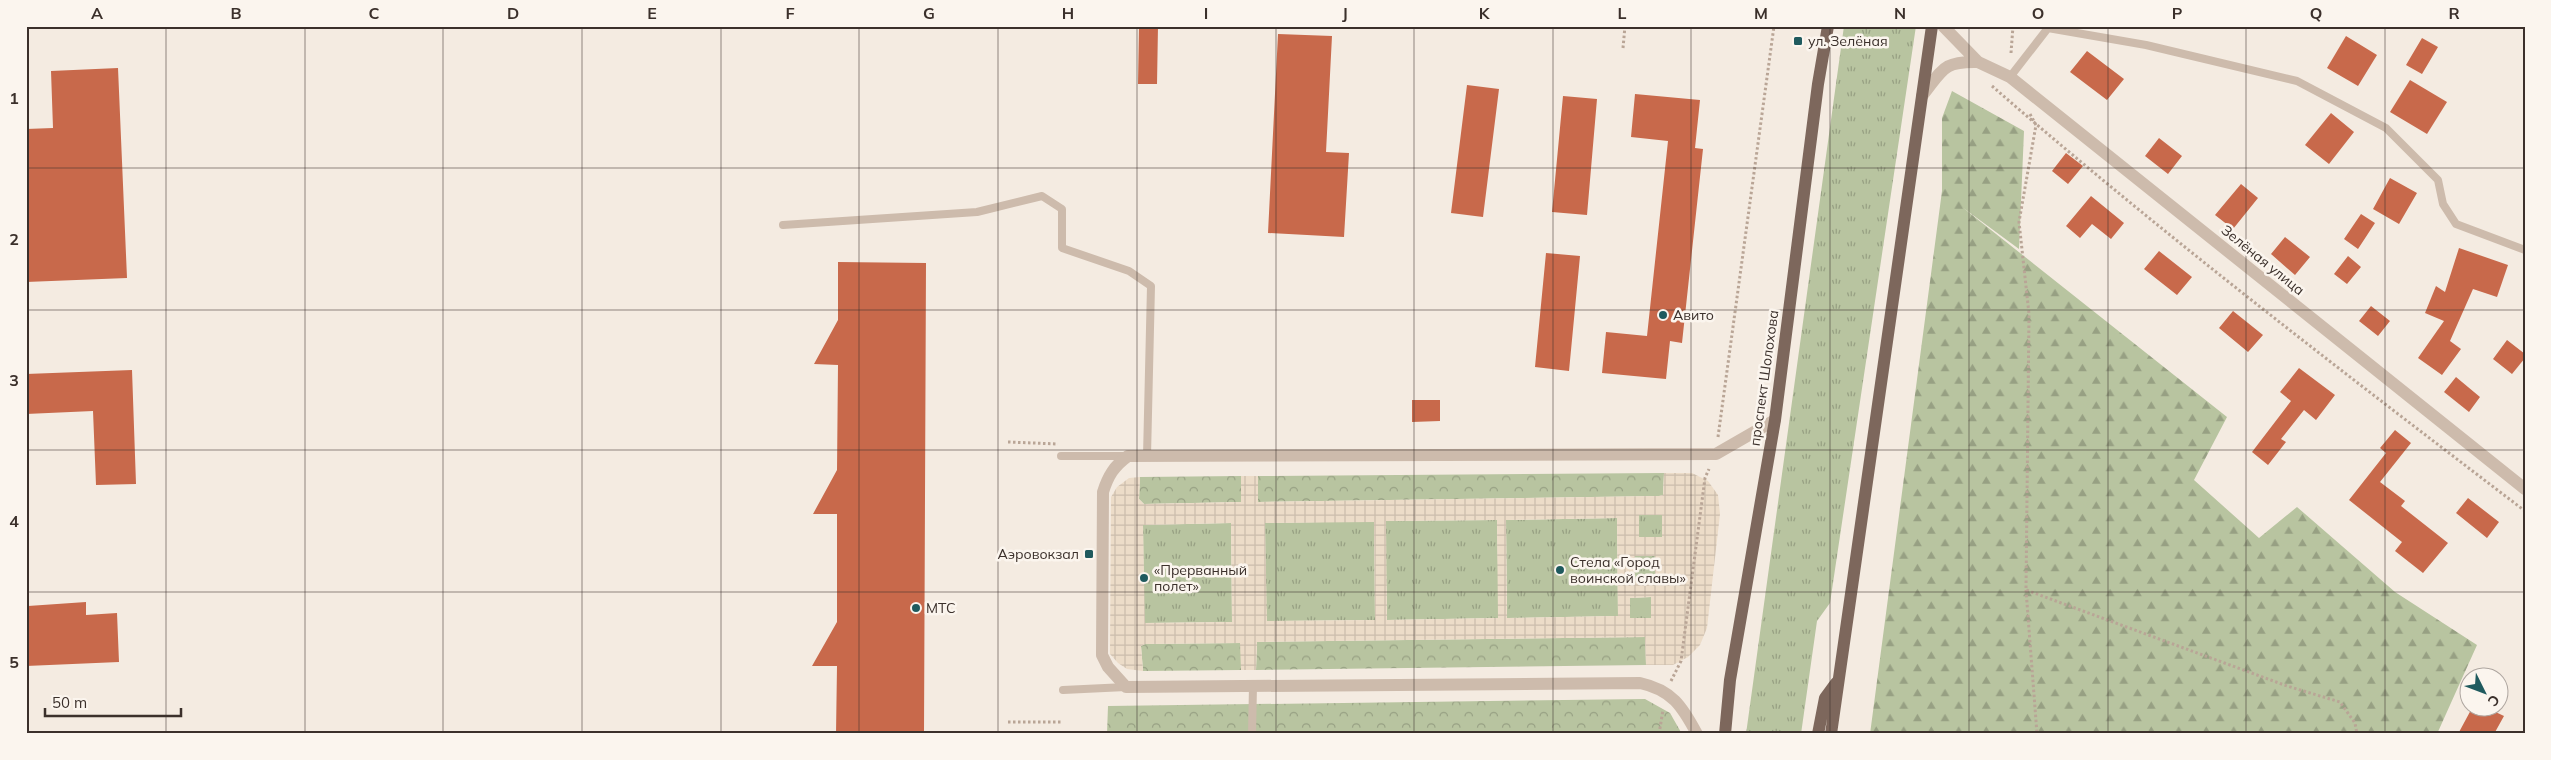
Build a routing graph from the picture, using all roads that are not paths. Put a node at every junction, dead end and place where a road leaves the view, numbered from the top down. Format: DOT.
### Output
graph roads {
  1 [pos="1828,26"];
  2 [pos="1932,26"];
  3 [pos="1943,26"];
  4 [pos="1978,62"];
  5 [pos="2010,77"];
  6 [pos="1922,96"];
  7 [pos="783,225"];
  8 [pos="2525,250"];
  9 [pos="1774,420"];
  10 [pos="1061,456"];
  11 [pos="1128,456"];
  12 [pos="1147,456"];
  13 [pos="2525,489"];
  14 [pos="1838,681"];
  15 [pos="1253,686"];
  16 [pos="1126,687"];
  17 [pos="1063,690"];
  18 [pos="1728,730"];
  19 [pos="1252,734"];
  20 [pos="1697,734"];
  21 [pos="1818,734"];
  22 [pos="1830,734"];
  1 -- 9 [label="main road, проспект Шолохова"];
  2 -- 6 [label="main road"];
  3 -- 4 [label="street, Зелёная улица"];
  4 -- 5 [label="street, Зелёная улица"];
  4 -- 6 [label="street, Зелёная улица"];
  5 -- 8 [label="lane"];
  5 -- 13 [label="street, Зелёная улица"];
  6 -- 14 [label="main road"];
  7 -- 12 [label="lane"];
  9 -- 12 [label="street"];
  9 -- 18 [label="main road, проспект Шолохова"];
  10 -- 11 [label="lane"];
  11 -- 12 [label="street"];
  11 -- 16 [label="street"];
  14 -- 21 [label="main road"];
  14 -- 22 [label="main road"];
  15 -- 16 [label="street"];
  15 -- 19 [label="lane"];
  15 -- 20 [label="street"];
  16 -- 17 [label="lane"];
}
